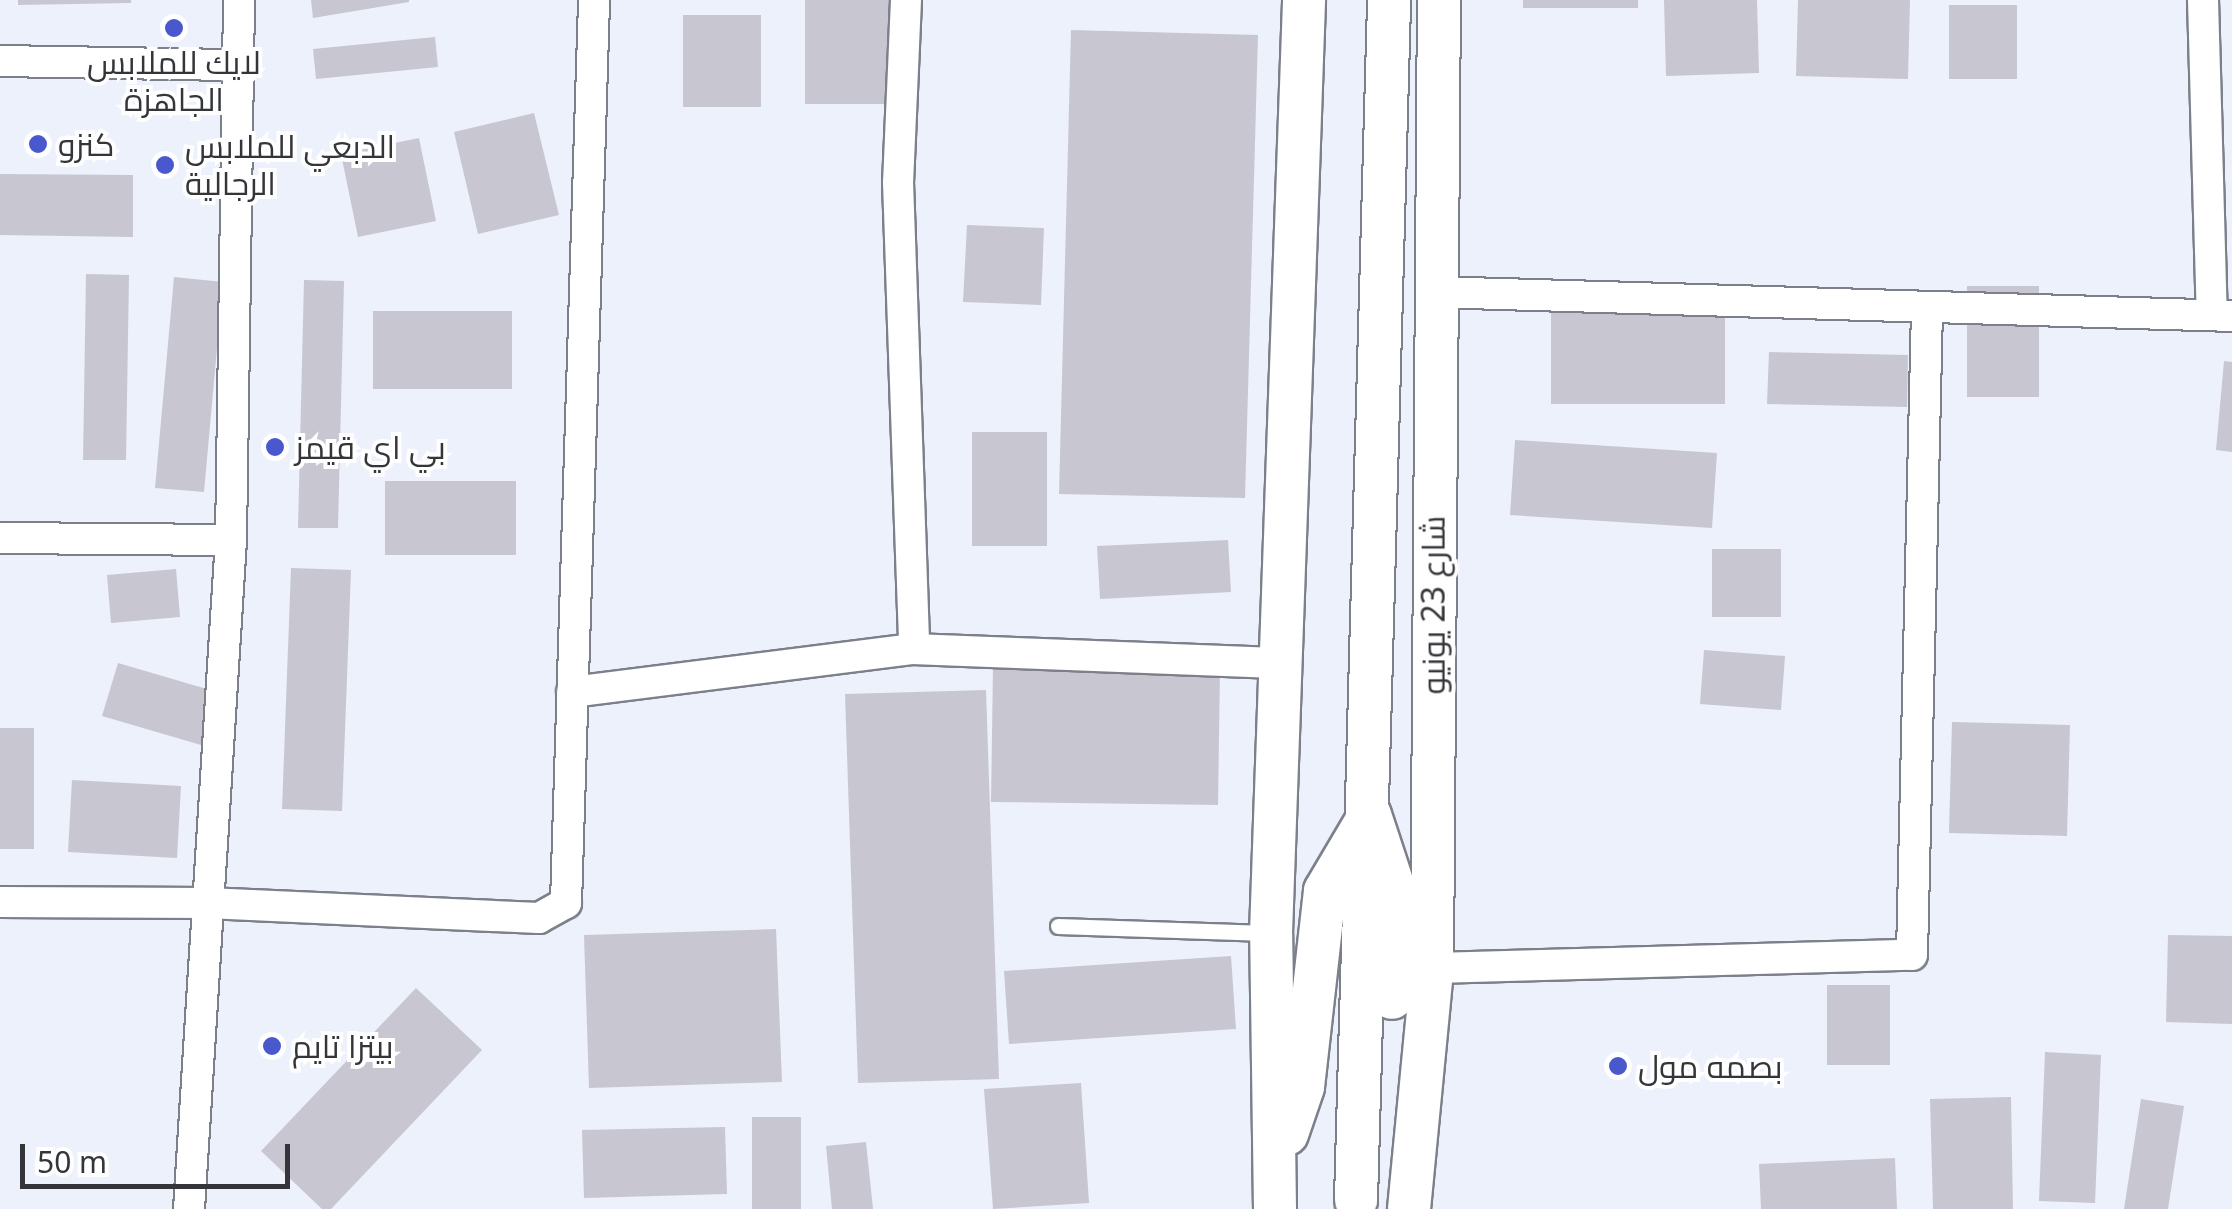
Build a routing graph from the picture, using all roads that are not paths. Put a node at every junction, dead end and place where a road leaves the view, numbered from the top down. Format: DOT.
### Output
graph roads {
  1 [pos="238,0"];
  2 [pos="594,0"];
  3 [pos="906,0"];
  4 [pos="1304,0"];
  5 [pos="1390,0"];
  6 [pos="1439,0"];
  7 [pos="2204,0"];
  8 [pos="0,61"];
  9 [pos="239,65"];
  10 [pos="1434,292"];
  11 [pos="1927,307"];
  12 [pos="2222,316"];
  13 [pos="0,538"];
  14 [pos="231,540"];
  15 [pos="914,650"];
  16 [pos="1281,662"];
  17 [pos="572,692"];
  18 [pos="1370,815"];
  19 [pos="0,902"];
  20 [pos="208,902"];
  21 [pos="1058,926"];
  22 [pos="1271,933"];
  23 [pos="1432,968"];
  24 [pos="1274,1159"];
  25 [pos="1410,1194"];
  26 [pos="1356,1200"];
  27 [pos="189,1209"];
  28 [pos="1275,1209"];
  1 -- 9 [label="street"];
  2 -- 17 [label="street"];
  3 -- 15 [label="street"];
  4 -- 16 [label="street"];
  5 -- 18 [label="street"];
  6 -- 10 [label="street, شارع 23 يونيو"];
  7 -- 12 [label="street"];
  8 -- 9 [label="street"];
  9 -- 14 [label="street"];
  10 -- 11 [label="street"];
  10 -- 23 [label="street, شارع 23 يونيو"];
  11 -- 12 [label="street"];
  11 -- 23 [label="street"];
  13 -- 14 [label="street"];
  14 -- 20 [label="street"];
  15 -- 16 [label="street"];
  15 -- 17 [label="street"];
  16 -- 22 [label="street"];
  17 -- 20 [label="street"];
  18 -- 24 [label="street"];
  18 -- 25 [label="street"];
  18 -- 26 [label="street"];
  19 -- 20 [label="street"];
  20 -- 27 [label="street"];
  21 -- 22 [label="lane"];
  22 -- 24 [label="street"];
  23 -- 25 [label="street, شارع 23 يونيو"];
  24 -- 28 [label="street"];
}
